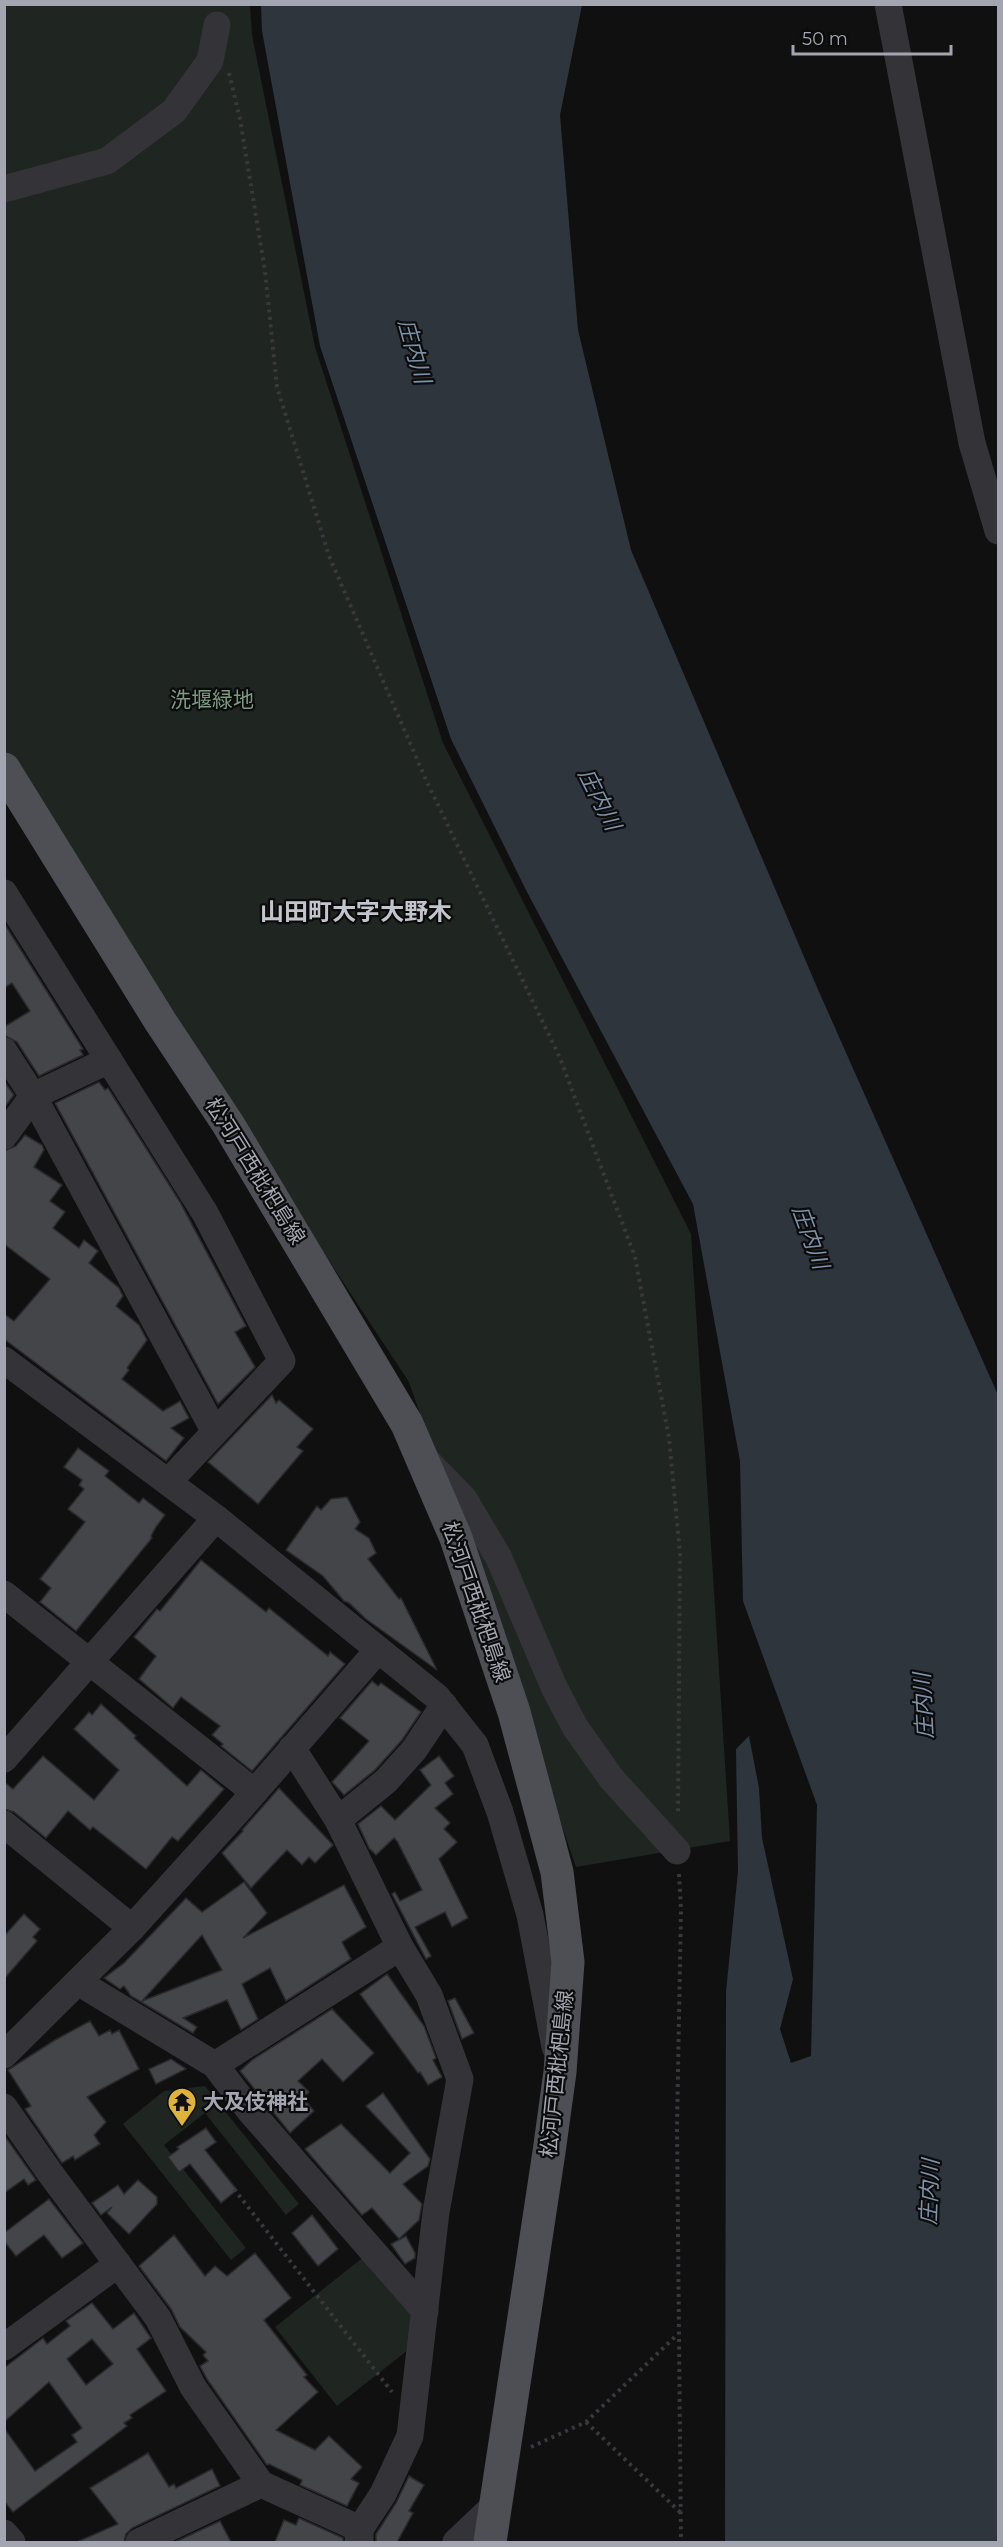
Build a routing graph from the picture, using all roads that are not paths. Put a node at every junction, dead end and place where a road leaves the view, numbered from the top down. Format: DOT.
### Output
graph roads {
  1 [pos="888,4"];
  2 [pos="217,25"];
  3 [pos="4,189"];
  4 [pos="999,531"];
  5 [pos="4,769"];
  6 [pos="4,893"];
  7 [pos="4,1052"];
  8 [pos="109,1060"];
  9 [pos="33,1096"];
  10 [pos="4,1136"];
  11 [pos="4,1360"];
  12 [pos="215,1432"];
  13 [pos="418,1452"];
  14 [pos="168,1482"];
  15 [pos="216,1518"];
  16 [pos="4,1594"];
  17 [pos="378,1650"];
  18 [pos="91,1661"];
  19 [pos="444,1705"];
  20 [pos="292,1748"];
  21 [pos="4,1759"];
  22 [pos="254,1792"];
  23 [pos="338,1820"];
  24 [pos="4,1824"];
  25 [pos="677,1851"];
  26 [pos="132,1928"];
  27 [pos="400,1947"];
  28 [pos="78,1982"];
  29 [pos="4,2055"];
  30 [pos="215,2065"];
  31 [pos="560,2073"];
  32 [pos="4,2107"];
  33 [pos="118,2264"];
  34 [pos="425,2311"];
  35 [pos="4,2347"];
  36 [pos="261,2484"];
  37 [pos="496,2504"];
  38 [pos="4,2533"];
  39 [pos="359,2538"];
  40 [pos="12,2542"];
  41 [pos="139,2542"];
  42 [pos="456,2542"];
  43 [pos="490,2542"];
  1 -- 4 [label="street"];
  2 -- 3 [label="street"];
  5 -- 13 [label="main road, 松河戸西枇杷島線"];
  6 -- 8 [label="street"];
  7 -- 9 [label="street"];
  8 -- 9 [label="street"];
  8 -- 12 [label="street"];
  9 -- 10 [label="street"];
  9 -- 12 [label="street"];
  11 -- 14 [label="street"];
  12 -- 14 [label="street"];
  13 -- 25 [label="street"];
  13 -- 31 [label="main road, 松河戸西枇杷島線"];
  14 -- 15 [label="street"];
  15 -- 17 [label="street"];
  15 -- 18 [label="street"];
  16 -- 18 [label="street"];
  17 -- 19 [label="street"];
  17 -- 20 [label="street"];
  18 -- 21 [label="street"];
  18 -- 22 [label="street"];
  19 -- 23 [label="street"];
  19 -- 31 [label="street"];
  20 -- 22 [label="street"];
  20 -- 23 [label="street"];
  22 -- 26 [label="street"];
  23 -- 27 [label="street"];
  24 -- 26 [label="street"];
  26 -- 28 [label="street"];
  27 -- 30 [label="street"];
  27 -- 34 [label="street"];
  28 -- 29 [label="street"];
  28 -- 30 [label="street"];
  30 -- 34 [label="street"];
  31 -- 37 [label="main road, 松河戸西枇杷島線"];
  32 -- 33 [label="street"];
  33 -- 35 [label="street"];
  33 -- 36 [label="street"];
  34 -- 39 [label="street"];
  36 -- 39 [label="street"];
  36 -- 41 [label="street"];
  37 -- 42 [label="street"];
  37 -- 43 [label="main road, 松河戸西枇杷島線"];
  38 -- 40 [label="street"];
}
